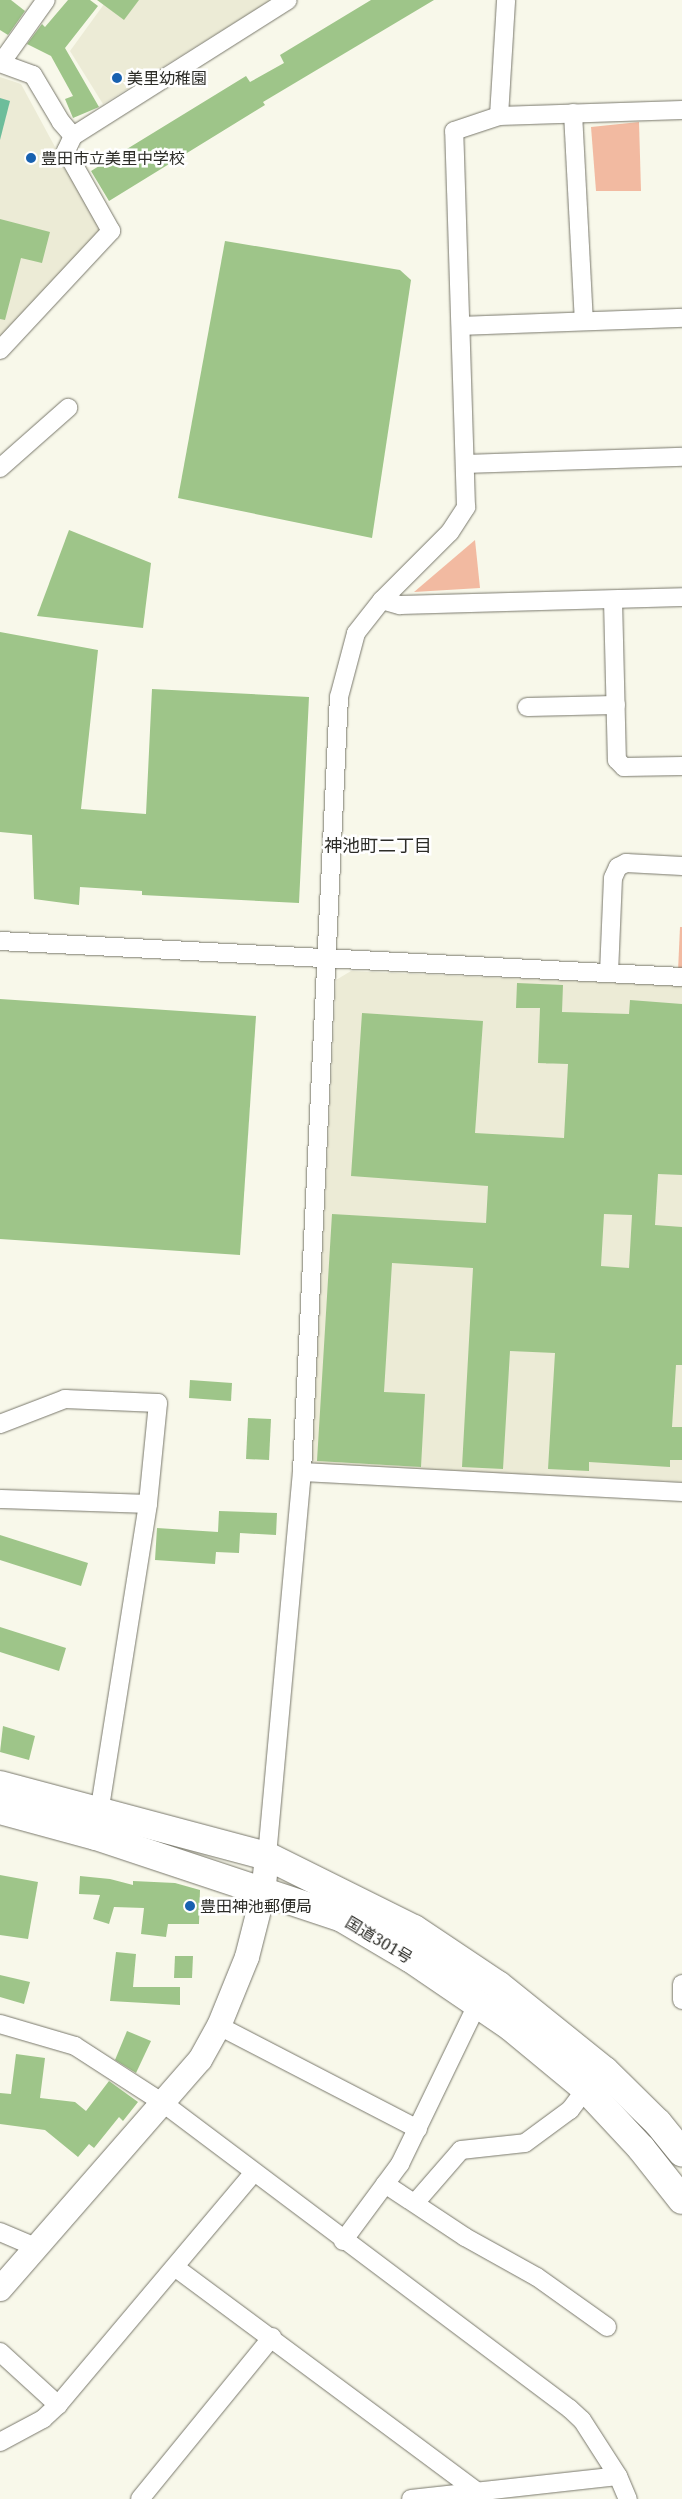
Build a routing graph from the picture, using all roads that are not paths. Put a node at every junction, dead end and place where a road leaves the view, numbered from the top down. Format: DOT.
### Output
graph roads {
  1 [pos="46,0"];
  2 [pos="288,0"];
  3 [pos="506,0"];
  4 [pos="0,63"];
  5 [pos="682,110"];
  6 [pos="573,113"];
  7 [pos="499,116"];
  8 [pos="72,136"];
  9 [pos="682,318"];
  10 [pos="584,320"];
  11 [pos="460,326"];
  12 [pos="0,350"];
  13 [pos="68,408"];
  14 [pos="682,457"];
  15 [pos="466,464"];
  16 [pos="0,468"];
  17 [pos="682,597"];
  18 [pos="382,600"];
  19 [pos="613,600"];
  20 [pos="616,705"];
  21 [pos="527,707"];
  22 [pos="682,766"];
  23 [pos="682,866"];
  24 [pos="0,941"];
  25 [pos="326,960"];
  26 [pos="609,973"];
  27 [pos="682,977"];
  28 [pos="0,1424"];
  29 [pos="302,1472"];
  30 [pos="682,1492"];
  31 [pos="0,1499"];
  32 [pos="148,1504"];
  33 [pos="0,1785"];
  34 [pos="0,1810"];
  35 [pos="99,1812"];
  36 [pos="266,1856"];
  37 [pos="263,1894"];
  38 [pos="682,1984"];
  39 [pos="682,2000"];
  40 [pos="478,2003"];
  41 [pos="0,2024"];
  42 [pos="219,2026"];
  43 [pos="586,2089"];
  44 [pos="163,2103"];
  45 [pos="418,2129"];
  46 [pos="682,2153"];
  47 [pos="254,2172"];
  48 [pos="385,2184"];
  49 [pos="682,2200"];
  50 [pos="415,2203"];
  51 [pos="0,2232"];
  52 [pos="344,2241"];
  53 [pos="35,2247"];
  54 [pos="176,2268"];
  55 [pos="0,2289"];
  56 [pos="606,2327"];
  57 [pos="272,2337"];
  58 [pos="0,2352"];
  59 [pos="58,2405"];
  60 [pos="0,2442"];
  61 [pos="618,2476"];
  62 [pos="476,2491"];
  63 [pos="140,2499"];
  64 [pos="411,2499"];
  65 [pos="628,2499"];
  1 -- 4 [label="street"];
  2 -- 8 [label="street"];
  3 -- 7 [label="street"];
  4 -- 8 [label="street"];
  5 -- 6 [label="street"];
  6 -- 7 [label="street"];
  6 -- 10 [label="street"];
  7 -- 11 [label="street"];
  8 -- 12 [label="street"];
  9 -- 10 [label="street"];
  10 -- 11 [label="street"];
  11 -- 15 [label="street"];
  13 -- 16 [label="street"];
  14 -- 15 [label="street"];
  15 -- 18 [label="street"];
  17 -- 19 [label="street"];
  18 -- 19 [label="street"];
  18 -- 25 [label="street"];
  19 -- 20 [label="street"];
  20 -- 21 [label="street"];
  20 -- 22 [label="street"];
  23 -- 26 [label="street"];
  24 -- 25 [label="street"];
  25 -- 26 [label="street"];
  25 -- 29 [label="street"];
  26 -- 27 [label="street"];
  28 -- 32 [label="street"];
  29 -- 30 [label="street"];
  29 -- 36 [label="street"];
  31 -- 32 [label="street"];
  32 -- 35 [label="street"];
  33 -- 35 [label="highway, 国道301号"];
  34 -- 37 [label="highway, 国道301号"];
  35 -- 36 [label="highway, 国道301号"];
  36 -- 37 [label="street"];
  36 -- 46 [label="highway, 国道301号"];
  37 -- 40 [label="highway, 国道301号"];
  37 -- 42 [label="street"];
  38 -- 39 [label="street"];
  40 -- 43 [label="highway, 国道301号"];
  40 -- 45 [label="street"];
  41 -- 44 [label="street"];
  42 -- 44 [label="street"];
  42 -- 45 [label="street"];
  43 -- 49 [label="highway, 国道301号"];
  43 -- 50 [label="street"];
  44 -- 47 [label="street"];
  44 -- 53 [label="street"];
  45 -- 48 [label="street"];
  47 -- 52 [label="street"];
  47 -- 54 [label="street"];
  48 -- 50 [label="street"];
  48 -- 52 [label="street"];
  50 -- 56 [label="street"];
  51 -- 53 [label="street"];
  52 -- 61 [label="street"];
  53 -- 55 [label="street"];
  54 -- 57 [label="street"];
  54 -- 59 [label="street"];
  57 -- 62 [label="street"];
  57 -- 63 [label="street"];
  58 -- 59 [label="street"];
  59 -- 60 [label="street"];
  61 -- 62 [label="street"];
  61 -- 65 [label="street"];
  62 -- 64 [label="street"];
}
